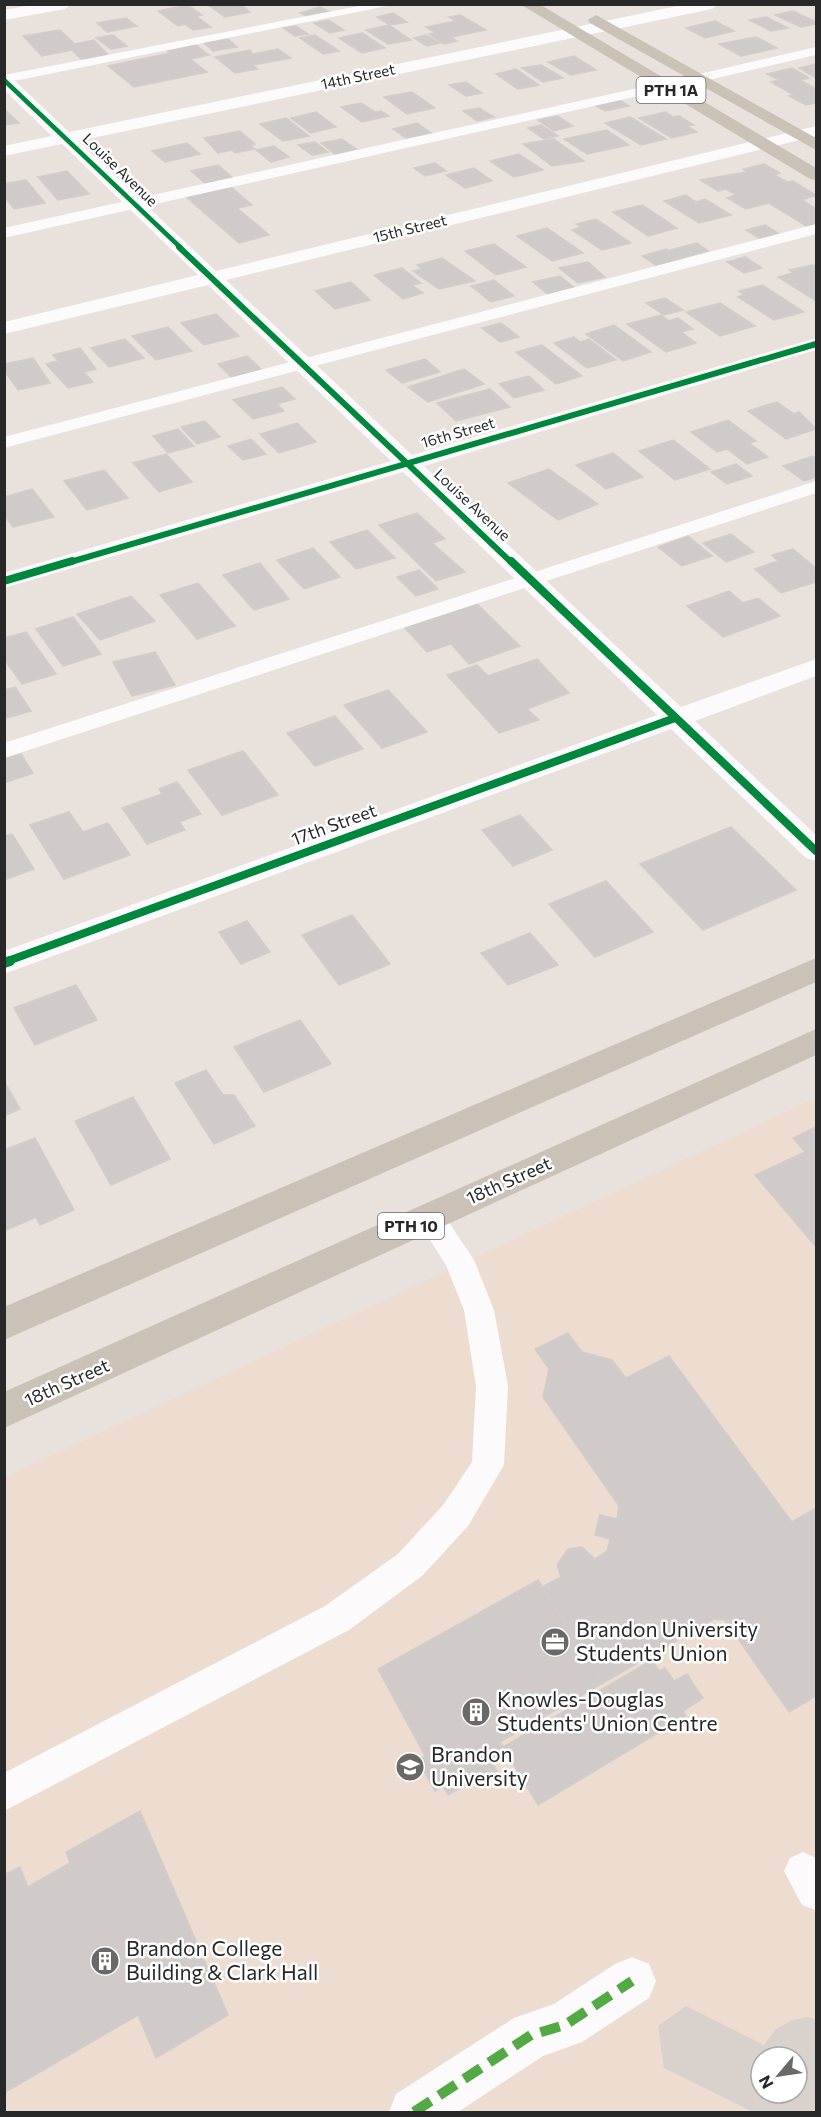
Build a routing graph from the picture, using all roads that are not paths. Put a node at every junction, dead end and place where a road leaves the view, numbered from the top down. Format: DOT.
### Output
graph roads {
  1 [pos="65,4"];
  2 [pos="392,4"];
  3 [pos="526,4"];
  4 [pos="712,4"];
  5 [pos="579,10"];
  6 [pos="4,15"];
  7 [pos="608,26"];
  8 [pos="574,33"];
  9 [pos="816,51"];
  10 [pos="700,78"];
  11 [pos="4,79"];
  12 [pos="665,86"];
  13 [pos="808,133"];
  14 [pos="65,138"];
  15 [pos="764,144"];
  16 [pos="816,145"];
  17 [pos="4,150"];
  18 [pos="816,175"];
  19 [pos="134,204"];
  20 [pos="816,229"];
  21 [pos="4,233"];
  22 [pos="211,277"];
  23 [pos="4,328"];
  24 [pos="816,344"];
  25 [pos="302,364"];
  26 [pos="4,443"];
  27 [pos="407,464"];
  28 [pos="816,487"];
  29 [pos="530,580"];
  30 [pos="4,581"];
  31 [pos="816,667"];
  32 [pos="675,718"];
  33 [pos="4,751"];
  34 [pos="816,851"];
  35 [pos="4,963"];
  36 [pos="816,969"];
  37 [pos="816,1041"];
  38 [pos="430,1217"];
  39 [pos="4,1324"];
  40 [pos="4,1411"];
  41 [pos="4,1793"];
  42 [pos="632,1981"];
  43 [pos="414,2112"];
  1 -- 6 [label="street"];
  2 -- 11 [label="lane"];
  3 -- 8 [label="main road, PTH 1A"];
  4 -- 7 [label="street, 14th Street"];
  5 -- 7 [label="main road, PTH 1A"];
  7 -- 8 [label="street, 14th Street"];
  7 -- 10 [label="main road, PTH 1A"];
  8 -- 12 [label="main road, PTH 1A"];
  8 -- 14 [label="street, 14th Street"];
  9 -- 10 [label="lane"];
  10 -- 13 [label="main road, PTH 1A"];
  11 -- 14 [label="street, Louise Avenue"];
  12 -- 15 [label="main road, PTH 1A"];
  12 -- 19 [label="lane"];
  13 -- 15 [label="street, 15th Street"];
  13 -- 16 [label="main road, PTH 1A"];
  14 -- 17 [label="street, 14th Street"];
  14 -- 19 [label="street, Louise Avenue"];
  15 -- 18 [label="main road, PTH 1A"];
  15 -- 22 [label="street, 15th Street"];
  19 -- 21 [label="lane"];
  19 -- 22 [label="street, Louise Avenue"];
  20 -- 25 [label="lane"];
  22 -- 23 [label="street, 15th Street"];
  22 -- 25 [label="street, Louise Avenue"];
  24 -- 27 [label="street, 16th Street"];
  25 -- 26 [label="lane"];
  25 -- 27 [label="street, Louise Avenue"];
  27 -- 29 [label="street, Louise Avenue"];
  27 -- 30 [label="street, 16th Street"];
  28 -- 29 [label="lane"];
  29 -- 32 [label="street, Louise Avenue"];
  29 -- 33 [label="lane"];
  31 -- 32 [label="street, 17th Street"];
  32 -- 34 [label="street, Louise Avenue"];
  32 -- 35 [label="street, 17th Street"];
  36 -- 39 [label="main road"];
  37 -- 38 [label="main road, 18th Street / PTH 10"];
  38 -- 40 [label="main road, 18th Street / PTH 10"];
  38 -- 41 [label="lane"];
  42 -- 43 [label="street"];
}
